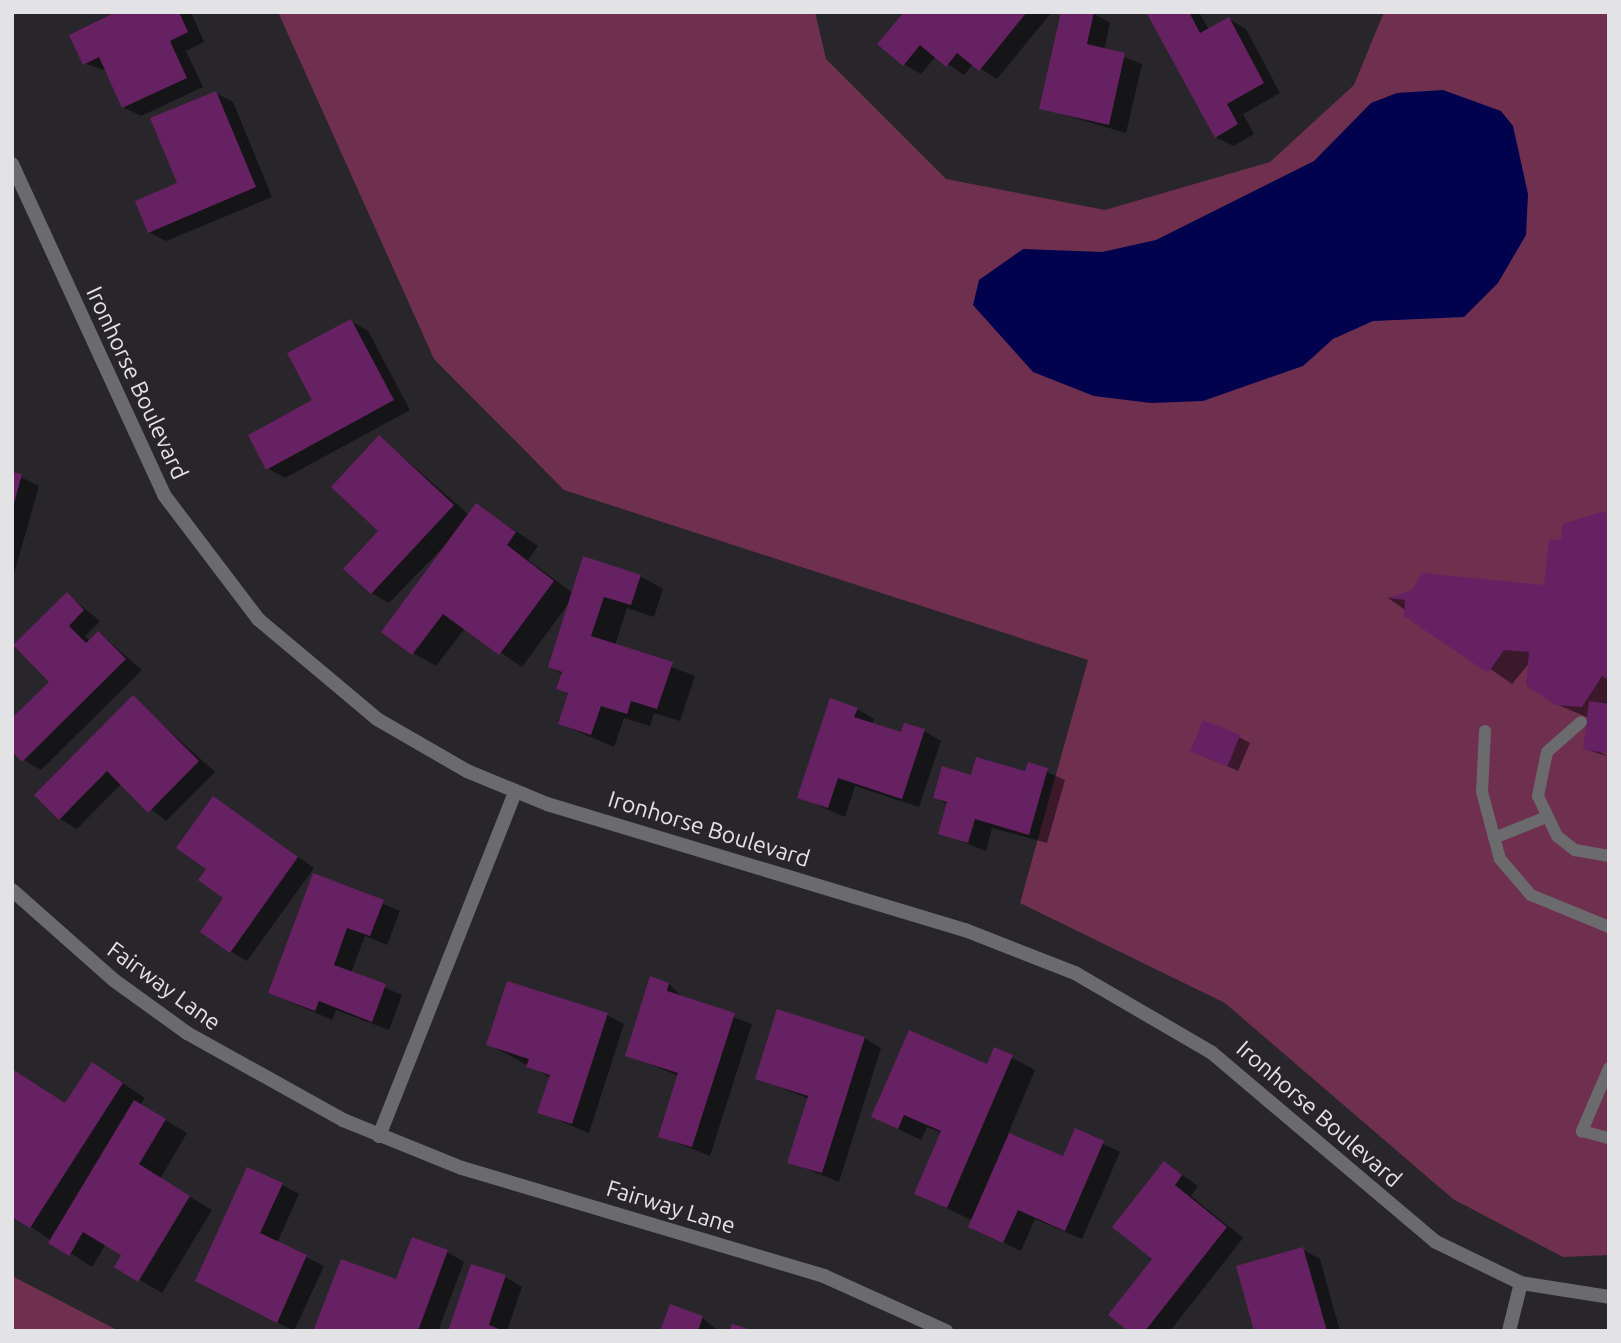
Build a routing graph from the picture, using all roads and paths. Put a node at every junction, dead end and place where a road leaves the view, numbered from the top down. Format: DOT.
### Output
graph roads {
  1 [pos="12,164"];
  2 [pos="1581,722"];
  3 [pos="1485,731"];
  4 [pos="515,792"];
  5 [pos="1544,818"];
  6 [pos="1494,838"];
  7 [pos="1609,856"];
  8 [pos="12,890"];
  9 [pos="1609,927"];
  10 [pos="1609,1068"];
  11 [pos="379,1136"];
  12 [pos="1609,1138"];
  13 [pos="1521,1283"];
  14 [pos="1609,1297"];
  15 [pos="946,1331"];
  16 [pos="1509,1331"];
  1 -- 4 [label="street, Ironhorse Boulevard"];
  2 -- 5 [label="lane"];
  3 -- 6 [label="lane"];
  4 -- 11 [label="street"];
  4 -- 13 [label="street, Ironhorse Boulevard"];
  5 -- 6 [label="lane"];
  5 -- 7 [label="lane"];
  6 -- 9 [label="lane"];
  8 -- 11 [label="street, Fairway Lane"];
  10 -- 12 [label="lane"];
  11 -- 15 [label="street, Fairway Lane"];
  13 -- 14 [label="street, Ironhorse Boulevard"];
  13 -- 16 [label="street"];
}
